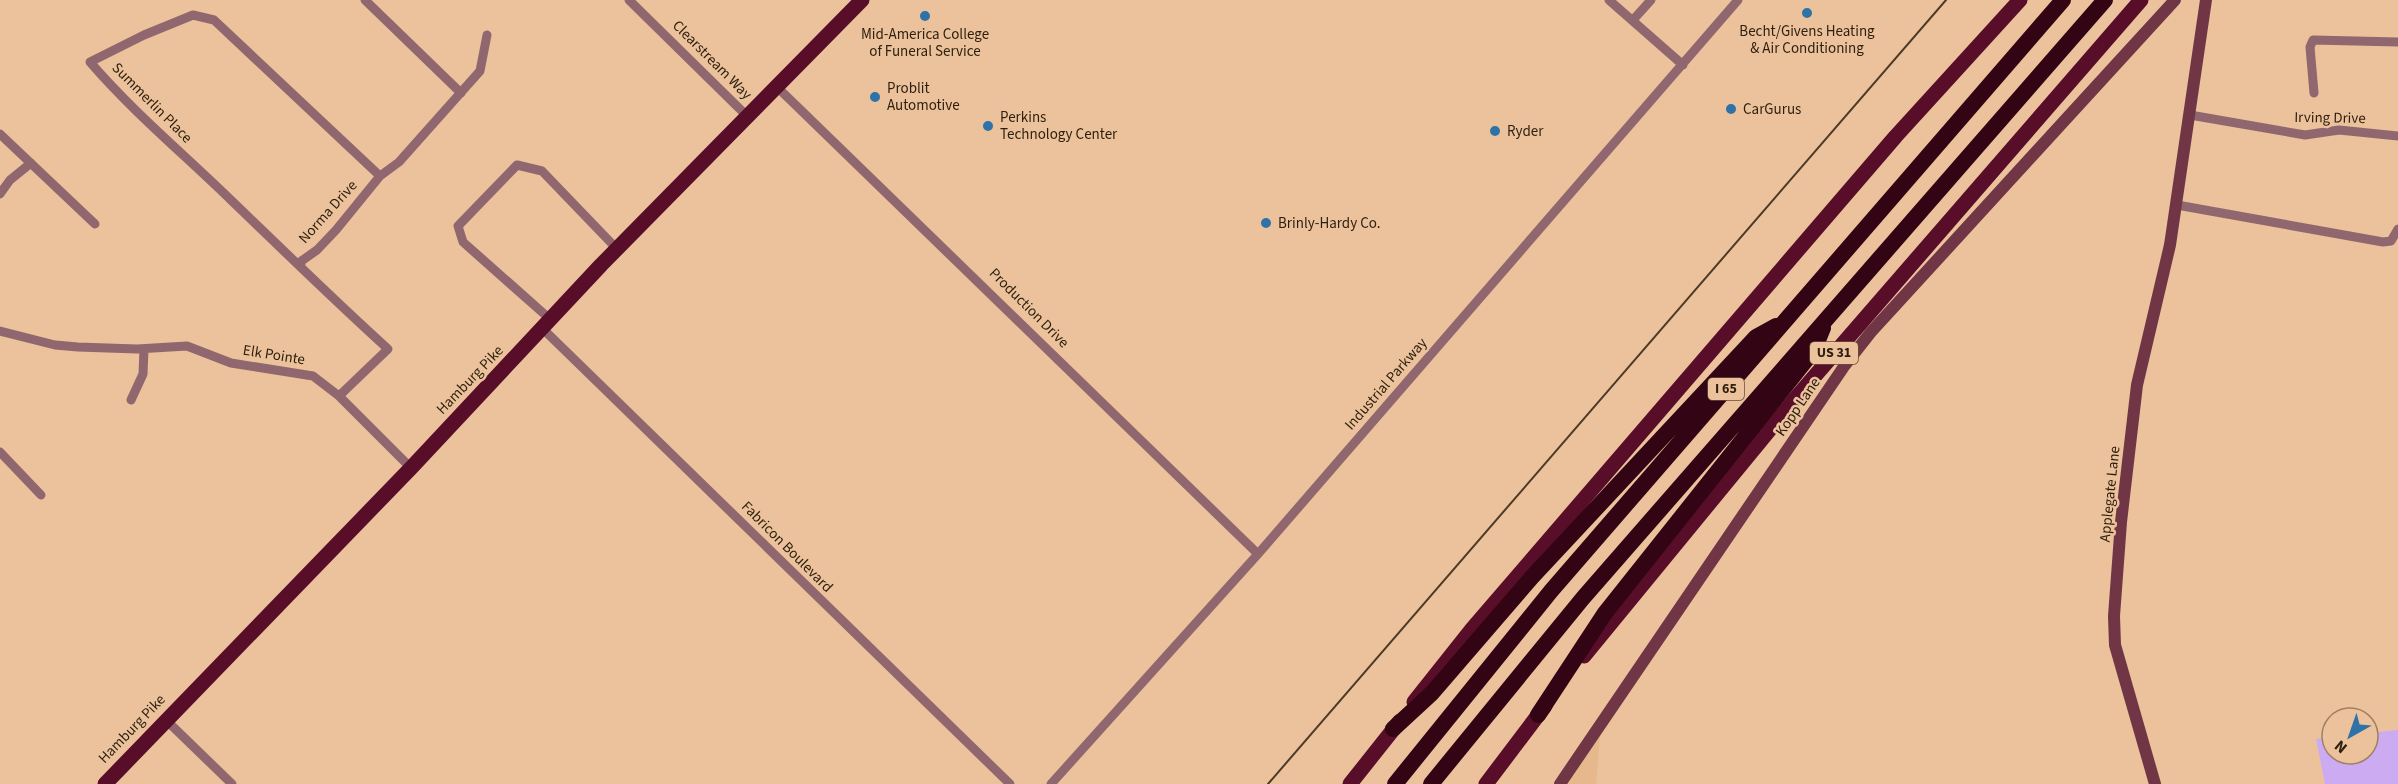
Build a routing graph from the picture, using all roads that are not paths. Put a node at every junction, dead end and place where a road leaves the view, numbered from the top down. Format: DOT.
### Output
graph roads {
  1 [pos="365,0"];
  2 [pos="629,0"];
  3 [pos="862,0"];
  4 [pos="1609,0"];
  5 [pos="1651,0"];
  6 [pos="2020,0"];
  7 [pos="2063,0"];
  8 [pos="2105,0"];
  9 [pos="2141,0"];
  10 [pos="2175,0"];
  11 [pos="2206,0"];
  12 [pos="1734,1"];
  13 [pos="1633,20"];
  14 [pos="487,35"];
  15 [pos="2398,42"];
  16 [pos="1683,65"];
  17 [pos="776,86"];
  18 [pos="461,93"];
  19 [pos="2314,93"];
  20 [pos="2190,115"];
  21 [pos="747,116"];
  22 [pos="0,134"];
  23 [pos="2398,136"];
  24 [pos="31,163"];
  25 [pos="380,176"];
  26 [pos="0,194"];
  27 [pos="2176,205"];
  28 [pos="95,224"];
  29 [pos="2398,229"];
  30 [pos="617,249"];
  31 [pos="301,265"];
  32 [pos="1829,315"];
  33 [pos="1785,321"];
  34 [pos="547,325"];
  35 [pos="0,331"];
  36 [pos="144,349"];
  37 [pos="339,396"];
  38 [pos="131,400"];
  39 [pos="0,452"];
  40 [pos="411,468"];
  41 [pos="41,495"];
  42 [pos="1258,554"];
  43 [pos="1538,716"];
  44 [pos="166,720"];
  45 [pos="1393,729"];
  46 [pos="105,784"];
  47 [pos="232,784"];
  48 [pos="1010,784"];
  49 [pos="1051,784"];
  50 [pos="1350,784"];
  51 [pos="1395,784"];
  52 [pos="1431,784"];
  53 [pos="1486,784"];
  54 [pos="1560,784"];
  55 [pos="2155,784"];
  1 -- 18 [label="street"];
  2 -- 21 [label="street, Clearstream Way"];
  3 -- 17 [label="main road, Hamburg Pike"];
  4 -- 13 [label="street"];
  5 -- 13 [label="street"];
  6 -- 45 [label="main road"];
  7 -- 33 [label="highway, I 65"];
  8 -- 32 [label="highway, I 65"];
  9 -- 43 [label="main road, US 31"];
  10 -- 54 [label="street, Kopp Lane"];
  11 -- 20 [label="street, Applegate Lane"];
  12 -- 16 [label="street, Industrial Parkway"];
  13 -- 16 [label="street"];
  14 -- 18 [label="street, Norma Drive"];
  15 -- 19 [label="street"];
  16 -- 42 [label="street, Industrial Parkway"];
  17 -- 21 [label="main road, Hamburg Pike"];
  17 -- 42 [label="street, Production Drive"];
  18 -- 25 [label="street, Norma Drive"];
  20 -- 23 [label="street, Irving Drive"];
  20 -- 27 [label="street, Applegate Lane"];
  21 -- 30 [label="main road, Hamburg Pike"];
  22 -- 24 [label="street"];
  24 -- 26 [label="street"];
  24 -- 28 [label="street"];
  25 -- 31 [label="street, Norma Drive"];
  25 -- 31 [label="street, Summerlin Place"];
  27 -- 29 [label="street"];
  27 -- 55 [label="street, Applegate Lane"];
  30 -- 34 [label="main road, Hamburg Pike"];
  30 -- 34 [label="street, Fabricon Boulevard"];
  31 -- 37 [label="street, Norma Drive"];
  32 -- 43 [label="highway"];
  32 -- 52 [label="highway, I 65"];
  33 -- 45 [label="highway"];
  33 -- 51 [label="highway, I 65"];
  34 -- 40 [label="main road, Hamburg Pike"];
  34 -- 48 [label="street, Fabricon Boulevard"];
  35 -- 36 [label="street, Elk Pointe"];
  36 -- 37 [label="street, Elk Pointe"];
  36 -- 38 [label="street"];
  37 -- 40 [label="street, Elk Pointe"];
  39 -- 41 [label="street"];
  40 -- 44 [label="main road, Hamburg Pike"];
  42 -- 49 [label="street, Industrial Parkway"];
  43 -- 53 [label="main road, US 31"];
  44 -- 46 [label="main road, Hamburg Pike"];
  44 -- 47 [label="street"];
  45 -- 50 [label="main road"];
}
